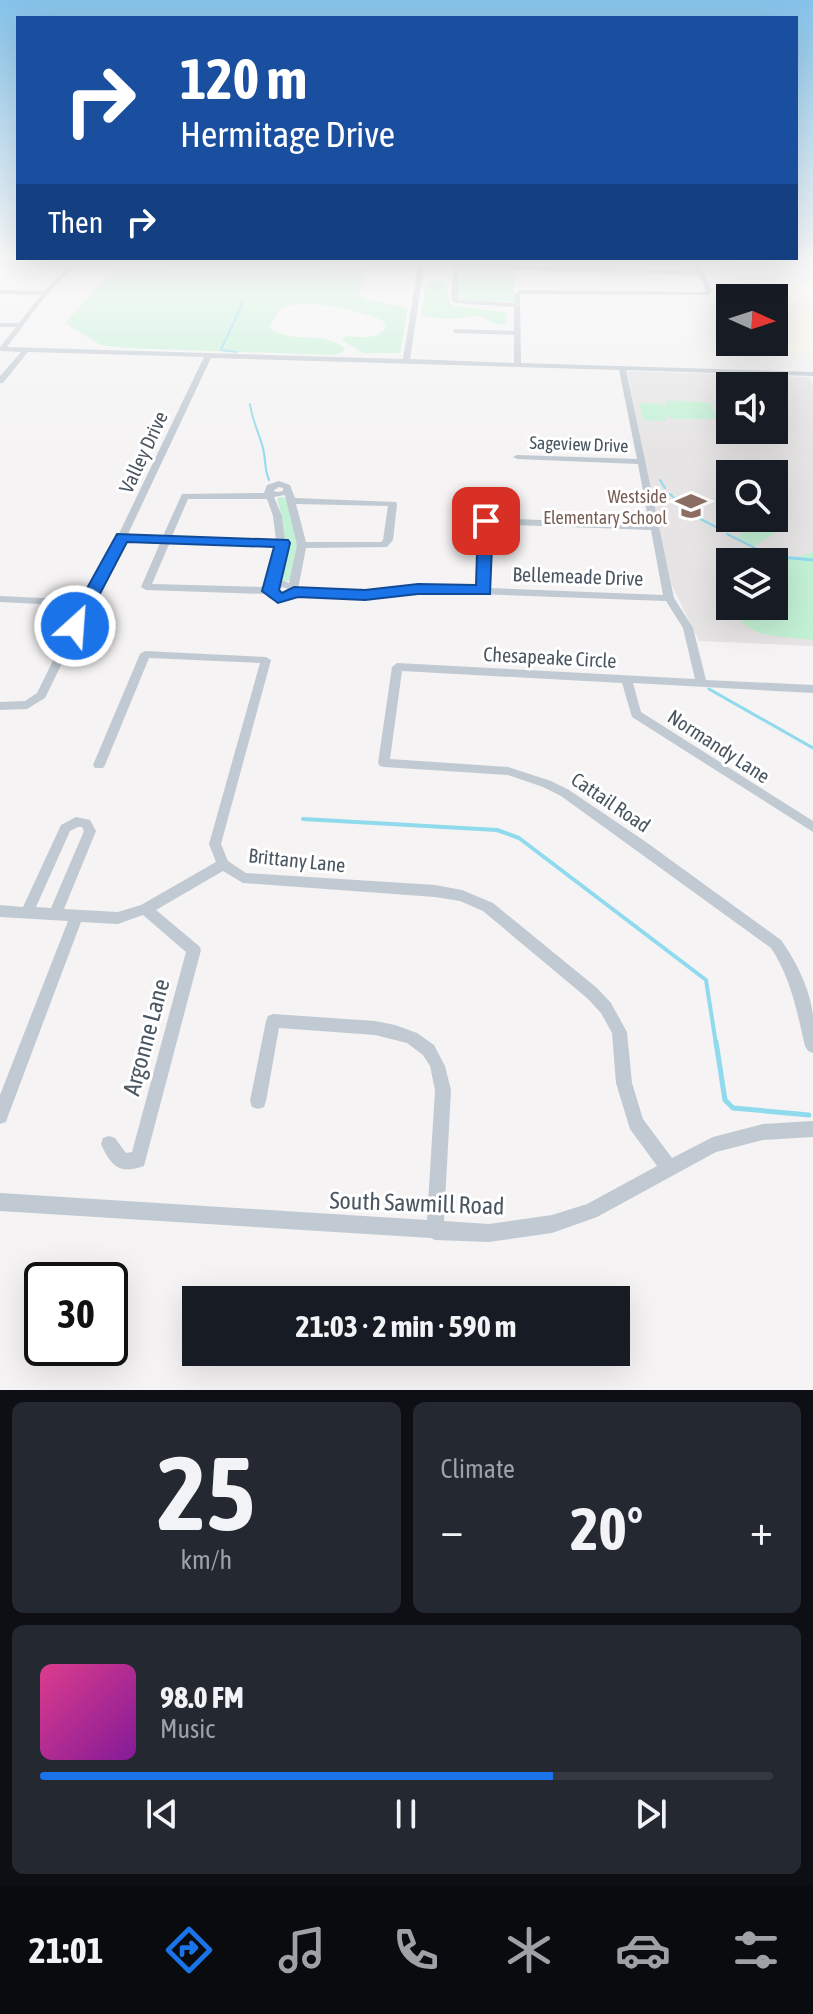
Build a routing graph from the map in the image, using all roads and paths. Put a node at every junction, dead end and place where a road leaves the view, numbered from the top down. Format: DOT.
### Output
graph roads {
  1 [pos="23,322"];
  2 [pos="412,322"];
  3 [pos="518,322"];
  4 [pos="0,325"];
  5 [pos="21,325"];
  6 [pos="455,331"];
  7 [pos="518,333"];
  8 [pos="1,349"];
  9 [pos="26,350"];
  10 [pos="209,355"];
  11 [pos="406,361"];
  12 [pos="518,365"];
  13 [pos="622,368"];
  14 [pos="813,374"];
  15 [pos="0,381"];
  16 [pos="517,457"];
  17 [pos="640,462"];
  18 [pos="269,494"];
  19 [pos="293,501"];
  20 [pos="653,527"];
  21 [pos="122,537"];
  22 [pos="167,539"];
  23 [pos="283,543"];
  24 [pos="302,545"];
  25 [pos="272,589"];
  26 [pos="293,590"];
  27 [pos="484,590"];
  28 [pos="669,598"];
  29 [pos="0,599"];
  30 [pos="86,603"];
  31 [pos="397,667"];
  32 [pos="627,679"];
  33 [pos="701,683"];
  34 [pos="813,689"];
  35 [pos="0,706"];
  36 [pos="99,765"];
  37 [pos="813,827"];
  38 [pos="223,864"];
  39 [pos="145,909"];
  40 [pos="0,911"];
  41 [pos="27,913"];
  42 [pos="55,915"];
  43 [pos="76,917"];
  44 [pos="813,1046"];
  45 [pos="258,1101"];
  46 [pos="0,1116"];
  47 [pos="813,1129"];
  48 [pos="109,1144"];
  49 [pos="669,1168"];
  50 [pos="0,1202"];
  51 [pos="435,1231"];
  1 -- 5 [label="street"];
  2 -- 11 [label="street"];
  3 -- 7 [label="street"];
  4 -- 5 [label="street"];
  5 -- 8 [label="street"];
  6 -- 7 [label="street"];
  7 -- 12 [label="street"];
  8 -- 9 [label="street"];
  9 -- 10 [label="street"];
  9 -- 15 [label="street"];
  10 -- 11 [label="street"];
  10 -- 21 [label="street, Valley Drive"];
  11 -- 12 [label="street"];
  12 -- 13 [label="street"];
  13 -- 14 [label="street"];
  13 -- 17 [label="street"];
  16 -- 17 [label="street, Sageview Drive"];
  17 -- 20 [label="street"];
  18 -- 19 [label="street"];
  18 -- 22 [label="street"];
  18 -- 23 [label="street"];
  19 -- 24 [label="street"];
  19 -- 24 [label="street"];
  20 -- 27 [label="street"];
  20 -- 28 [label="street"];
  21 -- 22 [label="street"];
  21 -- 30 [label="street, Valley Drive"];
  22 -- 23 [label="street"];
  22 -- 25 [label="street"];
  23 -- 25 [label="street"];
  24 -- 26 [label="street"];
  25 -- 26 [label="street, Bellemeade Drive"];
  26 -- 27 [label="street, Bellemeade Drive"];
  27 -- 28 [label="street, Bellemeade Drive"];
  28 -- 33 [label="street"];
  29 -- 30 [label="street"];
  30 -- 35 [label="street, Valley Drive"];
  31 -- 32 [label="street, Chesapeake Circle"];
  31 -- 44 [label="street, Cattail Road"];
  32 -- 33 [label="street, Chesapeake Circle"];
  32 -- 37 [label="street, Normandy Lane"];
  33 -- 34 [label="street, Chesapeake Circle"];
  36 -- 38 [label="street, Brittany Lane"];
  38 -- 39 [label="street"];
  38 -- 49 [label="street, Brittany Lane"];
  39 -- 43 [label="street"];
  39 -- 48 [label="street, Argonne Lane"];
  40 -- 41 [label="street"];
  41 -- 42 [label="street"];
  41 -- 42 [label="street"];
  42 -- 43 [label="street"];
  43 -- 46 [label="street"];
  45 -- 51 [label="street"];
  47 -- 49 [label="street, South Sawmill Road"];
  49 -- 51 [label="street, South Sawmill Road"];
  50 -- 51 [label="street, South Sawmill Road"];
}
